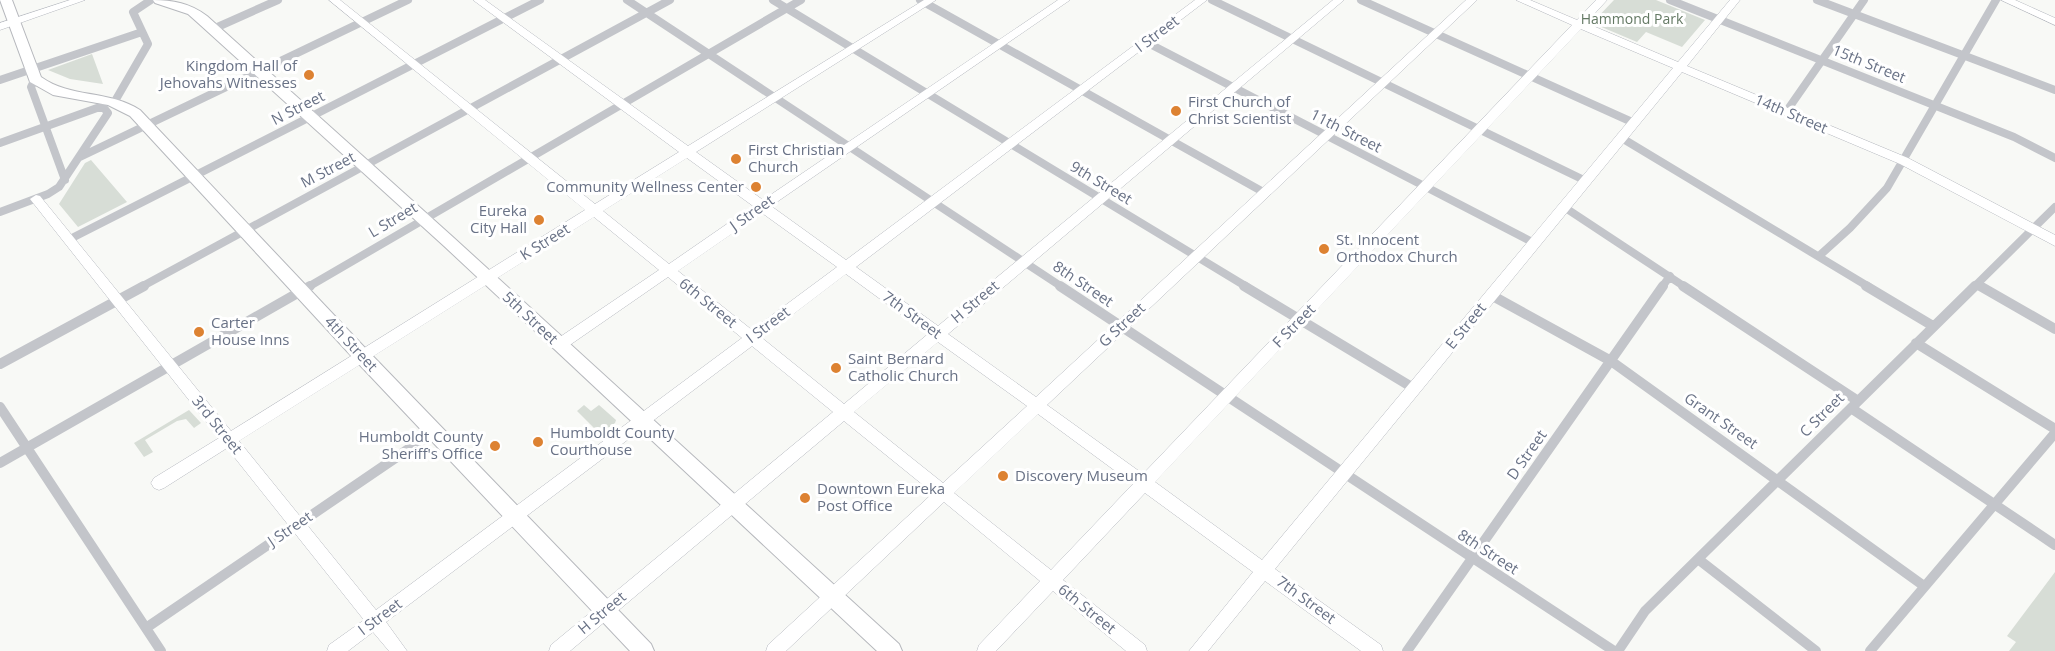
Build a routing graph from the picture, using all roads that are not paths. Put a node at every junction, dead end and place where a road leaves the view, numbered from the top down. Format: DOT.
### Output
graph roads {
  1 [pos="6,0"];
  2 [pos="57,0"];
  3 [pos="80,0"];
  4 [pos="151,0"];
  5 [pos="159,0"];
  6 [pos="278,0"];
  7 [pos="334,0"];
  8 [pos="408,0"];
  9 [pos="478,0"];
  10 [pos="540,0"];
  11 [pos="627,0"];
  12 [pos="670,0"];
  13 [pos="773,0"];
  14 [pos="801,0"];
  15 [pos="1065,0"];
  16 [pos="1202,0"];
  17 [pos="1212,0"];
  18 [pos="1339,0"];
  19 [pos="1361,0"];
  20 [pos="1472,0"];
  21 [pos="1521,0"];
  22 [pos="1602,0"];
  23 [pos="1670,0"];
  24 [pos="1735,0"];
  25 [pos="1817,0"];
  26 [pos="1864,0"];
  27 [pos="1996,0"];
  28 [pos="2006,0"];
  29 [pos="925,1"];
  30 [pos="786,8"];
  31 [pos="646,13"];
  32 [pos="1855,14"];
  33 [pos="504,18"];
  34 [pos="1718,19"];
  35 [pos="9,21"];
  36 [pos="362,22"];
  37 [pos="2055,22"];
  38 [pos="1579,23"];
  39 [pos="0,27"];
  40 [pos="213,29"];
  41 [pos="142,32"];
  42 [pos="1436,34"];
  43 [pos="1292,39"];
  44 [pos="1146,42"];
  45 [pos="1000,44"];
  46 [pos="853,49"];
  47 [pos="709,54"];
  48 [pos="1964,56"];
  49 [pos="560,60"];
  50 [pos="1822,60"];
  51 [pos="413,64"];
  52 [pos="1679,66"];
  53 [pos="260,71"];
  54 [pos="32,75"];
  55 [pos="1529,76"];
  56 [pos="0,80"];
  57 [pos="1384,82"];
  58 [pos="1233,88"];
  59 [pos="1082,90"];
  60 [pos="2055,90"];
  61 [pos="927,94"];
  62 [pos="775,98"];
  63 [pos="110,105"];
  64 [pos="621,105"];
  65 [pos="1934,105"];
  66 [pos="470,109"];
  67 [pos="1786,112"];
  68 [pos="310,117"];
  69 [pos="1632,122"];
  70 [pos="47,126"];
  71 [pos="147,126"];
  72 [pos="1480,128"];
  73 [pos="1326,136"];
  74 [pos="1620,137"];
  75 [pos="1171,139"];
  76 [pos="0,143"];
  77 [pos="1010,144"];
  78 [pos="849,147"];
  79 [pos="688,153"];
  80 [pos="80,157"];
  81 [pos="530,158"];
  82 [pos="2055,158"];
  83 [pos="1904,161"];
  84 [pos="364,166"];
  85 [pos="193,176"];
  86 [pos="65,180"];
  87 [pos="1586,181"];
  88 [pos="1425,186"];
  89 [pos="1265,192"];
  90 [pos="1100,198"];
  91 [pos="36,199"];
  92 [pos="932,202"];
  93 [pos="762,206"];
  94 [pos="1564,207"];
  95 [pos="2055,207"];
  96 [pos="595,211"];
  97 [pos="0,213"];
  98 [pos="423,219"];
  99 [pos="2033,229"];
  100 [pos="245,230"];
  101 [pos="68,240"];
  102 [pos="2055,241"];
  103 [pos="1534,243"];
  104 [pos="1196,256"];
  105 [pos="1819,256"];
  106 [pos="1024,261"];
  107 [pos="846,267"];
  108 [pos="669,271"];
  109 [pos="1670,276"];
  110 [pos="487,278"];
  111 [pos="1977,284"];
  112 [pos="302,291"];
  113 [pos="1491,296"];
  114 [pos="117,300"];
  115 [pos="1300,319"];
  116 [pos="1121,326"];
  117 [pos="1933,326"];
  118 [pos="2055,329"];
  119 [pos="938,334"];
  120 [pos="752,338"];
  121 [pos="1916,343"];
  122 [pos="559,345"];
  123 [pos="362,356"];
  124 [pos="1611,361"];
  125 [pos="0,364"];
  126 [pos="170,367"];
  127 [pos="1414,388"];
  128 [pos="1226,396"];
  129 [pos="1854,404"];
  130 [pos="1037,405"];
  131 [pos="0,406"];
  132 [pos="844,412"];
  133 [pos="642,420"];
  134 [pos="435,431"];
  135 [pos="2055,431"];
  136 [pos="229,440"];
  137 [pos="26,448"];
  138 [pos="0,463"];
  139 [pos="1343,472"];
  140 [pos="1778,480"];
  141 [pos="159,483"];
  142 [pos="1144,483"];
  143 [pos="943,492"];
  144 [pos="733,505"];
  145 [pos="1996,505"];
  146 [pos="514,516"];
  147 [pos="297,524"];
  148 [pos="2055,544"];
  149 [pos="1472,558"];
  150 [pos="1698,559"];
  151 [pos="1263,570"];
  152 [pos="1052,580"];
  153 [pos="1924,586"];
  154 [pos="833,597"];
  155 [pos="605,611"];
  156 [pos="374,621"];
  157 [pos="146,627"];
  158 [pos="161,651"];
  159 [pos="335,651"];
  160 [pos="399,651"];
  161 [pos="557,651"];
  162 [pos="644,651"];
  163 [pos="774,651"];
  164 [pos="892,651"];
  165 [pos="985,651"];
  166 [pos="1139,651"];
  167 [pos="1197,651"];
  168 [pos="1375,651"];
  169 [pos="1407,651"];
  170 [pos="1614,651"];
  171 [pos="1618,651"];
  172 [pos="1815,651"];
  173 [pos="1870,651"];
  1 -- 35 [label="highway"];
  2 -- 35 [label="street"];
  3 -- 35 [label="street"];
  4 -- 41 [label="street"];
  5 -- 40 [label="highway, 5th Street"];
  6 -- 40 [label="street"];
  7 -- 36 [label="street, 6th Street"];
  8 -- 36 [label="street"];
  9 -- 33 [label="street, 7th Street"];
  10 -- 33 [label="street, N Street"];
  11 -- 31 [label="street, 8th Street"];
  12 -- 31 [label="street, M Street"];
  13 -- 30 [label="street, 9th Street"];
  14 -- 30 [label="street, L Street"];
  15 -- 45 [label="street, J Street"];
  16 -- 44 [label="street, I Street"];
  17 -- 43 [label="street"];
  18 -- 43 [label="street, H Street"];
  19 -- 42 [label="street"];
  20 -- 42 [label="street, G Street"];
  21 -- 38 [label="street, 14th Street"];
  22 -- 38 [label="street, F Street"];
  23 -- 34 [label="street, 15th Street"];
  24 -- 34 [label="street, E Street"];
  25 -- 32 [label="street"];
  26 -- 32 [label="street"];
  27 -- 48 [label="street"];
  28 -- 37 [label="street"];
  29 -- 45 [label="street"];
  29 -- 46 [label="street, K Street"];
  30 -- 46 [label="street, 9th Street"];
  30 -- 47 [label="street, L Street"];
  31 -- 47 [label="street, 8th Street"];
  31 -- 49 [label="street, M Street"];
  32 -- 48 [label="street"];
  32 -- 50 [label="street"];
  33 -- 49 [label="street, 7th Street"];
  33 -- 51 [label="street, N Street"];
  34 -- 50 [label="street, 15th Street"];
  34 -- 52 [label="street, E Street"];
  35 -- 39 [label="street"];
  35 -- 54 [label="highway"];
  36 -- 51 [label="street, 6th Street"];
  36 -- 53 [label="street"];
  38 -- 52 [label="street, 14th Street"];
  38 -- 55 [label="street, F Street"];
  40 -- 53 [label="highway, 5th Street"];
  41 -- 54 [label="street"];
  41 -- 63 [label="street"];
  42 -- 55 [label="street"];
  42 -- 57 [label="street, G Street"];
  43 -- 57 [label="street"];
  43 -- 58 [label="street, H Street"];
  44 -- 58 [label="street, 11th Street"];
  44 -- 59 [label="street, I Street"];
  45 -- 59 [label="street"];
  45 -- 61 [label="street, J Street"];
  46 -- 61 [label="street, 9th Street"];
  46 -- 62 [label="street, K Street"];
  47 -- 62 [label="street, 8th Street"];
  47 -- 64 [label="street, L Street"];
  48 -- 60 [label="street"];
  48 -- 65 [label="street"];
  49 -- 64 [label="street, 7th Street"];
  49 -- 66 [label="street, M Street"];
  50 -- 65 [label="street, 15th Street"];
  50 -- 67 [label="street"];
  51 -- 66 [label="street, 6th Street"];
  51 -- 68 [label="street, N Street"];
  52 -- 67 [label="street, 14th Street"];
  52 -- 69 [label="street, E Street"];
  53 -- 68 [label="highway, 5th Street"];
  53 -- 71 [label="street"];
  54 -- 56 [label="street"];
  54 -- 63 [label="highway, 4th Street"];
  54 -- 70 [label="street"];
  55 -- 69 [label="street"];
  55 -- 72 [label="street, F Street"];
  57 -- 72 [label="street"];
  57 -- 73 [label="street, G Street"];
  58 -- 73 [label="street, 11th Street"];
  58 -- 75 [label="street, H Street"];
  59 -- 75 [label="street"];
  59 -- 77 [label="street, I Street"];
  61 -- 77 [label="street, 9th Street"];
  61 -- 78 [label="street, J Street"];
  62 -- 78 [label="street, 8th Street"];
  62 -- 79 [label="street, K Street"];
  63 -- 70 [label="street"];
  63 -- 71 [label="highway, 4th Street"];
  63 -- 80 [label="street"];
  64 -- 79 [label="street, 7th Street"];
  64 -- 81 [label="street, L Street"];
  65 -- 82 [label="street, 15th Street"];
  65 -- 83 [label="street"];
  66 -- 81 [label="street, 6th Street"];
  66 -- 84 [label="street, M Street"];
  67 -- 83 [label="street, 14th Street"];
  68 -- 84 [label="highway, 5th Street"];
  68 -- 85 [label="street, N Street"];
  69 -- 74 [label="street, E Street"];
  70 -- 76 [label="street"];
  70 -- 86 [label="street"];
  71 -- 80 [label="street"];
  71 -- 85 [label="highway, 4th Street"];
  72 -- 87 [label="street"];
  72 -- 88 [label="street, F Street"];
  73 -- 88 [label="street, 11th Street"];
  73 -- 89 [label="street, G Street"];
  74 -- 87 [label="street, E Street"];
  74 -- 105 [label="street"];
  75 -- 89 [label="street"];
  75 -- 90 [label="street, H Street"];
  77 -- 90 [label="street, 9th Street"];
  77 -- 92 [label="street, I Street"];
  78 -- 92 [label="street, 8th Street"];
  78 -- 93 [label="street, J Street"];
  79 -- 93 [label="street, 7th Street"];
  79 -- 96 [label="street, K Street"];
  80 -- 86 [label="street"];
  81 -- 96 [label="street, 6th Street"];
  81 -- 98 [label="street, L Street"];
  83 -- 99 [label="street, 14th Street"];
  83 -- 105 [label="street"];
  84 -- 98 [label="highway, 5th Street"];
  84 -- 100 [label="street, M Street"];
  85 -- 100 [label="highway, 4th Street"];
  85 -- 101 [label="street, N Street"];
  86 -- 91 [label="street"];
  87 -- 94 [label="street, E Street"];
  88 -- 103 [label="street, 11th Street"];
  88 -- 115 [label="street, F Street"];
  89 -- 104 [label="street, G Street"];
  90 -- 104 [label="street, 9th Street"];
  90 -- 106 [label="street, H Street"];
  91 -- 97 [label="street"];
  91 -- 101 [label="street, 3rd Street"];
  92 -- 106 [label="street, 8th Street"];
  92 -- 107 [label="street, I Street"];
  93 -- 107 [label="street, 7th Street"];
  93 -- 108 [label="street, J Street"];
  94 -- 103 [label="street, E Street"];
  94 -- 109 [label="street"];
  95 -- 99 [label="street, C Street"];
  96 -- 108 [label="street, 6th Street"];
  96 -- 110 [label="street, K Street"];
  98 -- 110 [label="highway, 5th Street"];
  98 -- 112 [label="street, L Street"];
  99 -- 102 [label="street, 14th Street"];
  99 -- 111 [label="street, C Street"];
  100 -- 112 [label="highway, 4th Street"];
  100 -- 114 [label="street, M Street"];
  101 -- 114 [label="street, 3rd Street"];
  103 -- 113 [label="street, E Street"];
  104 -- 115 [label="street, 9th Street"];
  104 -- 116 [label="street, G Street"];
  105 -- 117 [label="street"];
  106 -- 116 [label="street, 8th Street"];
  106 -- 119 [label="street, H Street"];
  107 -- 119 [label="street, 7th Street"];
  107 -- 120 [label="street, I Street"];
  108 -- 120 [label="street, 6th Street"];
  108 -- 122 [label="street, J Street"];
  109 -- 124 [label="street, D Street"];
  109 -- 129 [label="street"];
  110 -- 122 [label="highway, 5th Street"];
  110 -- 123 [label="street, K Street"];
  111 -- 117 [label="street, C Street"];
  111 -- 118 [label="street"];
  112 -- 123 [label="highway, 4th Street"];
  112 -- 126 [label="street, L Street"];
  113 -- 124 [label="street, Grant Street"];
  113 -- 127 [label="street, E Street"];
  114 -- 125 [label="street, M Street"];
  114 -- 126 [label="street, 3rd Street"];
  115 -- 127 [label="street, 9th Street"];
  115 -- 128 [label="street, F Street"];
  116 -- 128 [label="street, 8th Street"];
  116 -- 130 [label="street, G Street"];
  117 -- 121 [label="street, C Street"];
  119 -- 130 [label="street, 7th Street"];
  119 -- 132 [label="street, H Street"];
  120 -- 132 [label="street, 6th Street"];
  120 -- 133 [label="street, I Street"];
  121 -- 129 [label="street, C Street"];
  121 -- 135 [label="street"];
  122 -- 133 [label="highway, 5th Street"];
  123 -- 134 [label="highway, 4th Street"];
  123 -- 136 [label="street, K Street"];
  124 -- 140 [label="street, Grant Street"];
  124 -- 149 [label="street, D Street"];
  126 -- 136 [label="street, 3rd Street"];
  126 -- 137 [label="street, L Street"];
  127 -- 139 [label="street, E Street"];
  128 -- 139 [label="street, 8th Street"];
  128 -- 142 [label="street, F Street"];
  129 -- 140 [label="street, C Street"];
  129 -- 145 [label="street"];
  130 -- 142 [label="street, 7th Street"];
  130 -- 143 [label="street, G Street"];
  131 -- 137 [label="street"];
  132 -- 143 [label="street, 6th Street"];
  132 -- 144 [label="street, H Street"];
  133 -- 144 [label="highway, 5th Street"];
  133 -- 146 [label="street, I Street"];
  134 -- 146 [label="highway, 4th Street"];
  134 -- 147 [label="street, J Street"];
  135 -- 145 [label="street"];
  136 -- 141 [label="street, K Street"];
  136 -- 147 [label="street, 3rd Street"];
  137 -- 138 [label="street, L Street"];
  137 -- 157 [label="street"];
  139 -- 149 [label="street, 8th Street"];
  139 -- 151 [label="street, E Street"];
  140 -- 150 [label="street, C Street"];
  140 -- 153 [label="street, Grant Street"];
  142 -- 151 [label="street, 7th Street"];
  142 -- 152 [label="street, F Street"];
  143 -- 152 [label="street, 6th Street"];
  143 -- 154 [label="street, G Street"];
  144 -- 154 [label="highway, 5th Street"];
  144 -- 155 [label="street, H Street"];
  145 -- 148 [label="street"];
  145 -- 153 [label="street"];
  146 -- 155 [label="highway, 4th Street"];
  146 -- 156 [label="street, I Street"];
  147 -- 156 [label="street, 3rd Street"];
  147 -- 157 [label="street, J Street"];
  149 -- 169 [label="street, D Street"];
  149 -- 170 [label="street, 8th Street"];
  150 -- 171 [label="street, C Street"];
  150 -- 172 [label="street"];
  151 -- 167 [label="street, E Street"];
  151 -- 168 [label="street, 7th Street"];
  152 -- 165 [label="street, F Street"];
  152 -- 166 [label="street, 6th Street"];
  153 -- 173 [label="street"];
  154 -- 163 [label="street, G Street"];
  154 -- 164 [label="highway, 5th Street"];
  155 -- 161 [label="street, H Street"];
  155 -- 162 [label="highway, 4th Street"];
  156 -- 159 [label="street, I Street"];
  156 -- 160 [label="street, 3rd Street"];
  157 -- 158 [label="street"];
}
